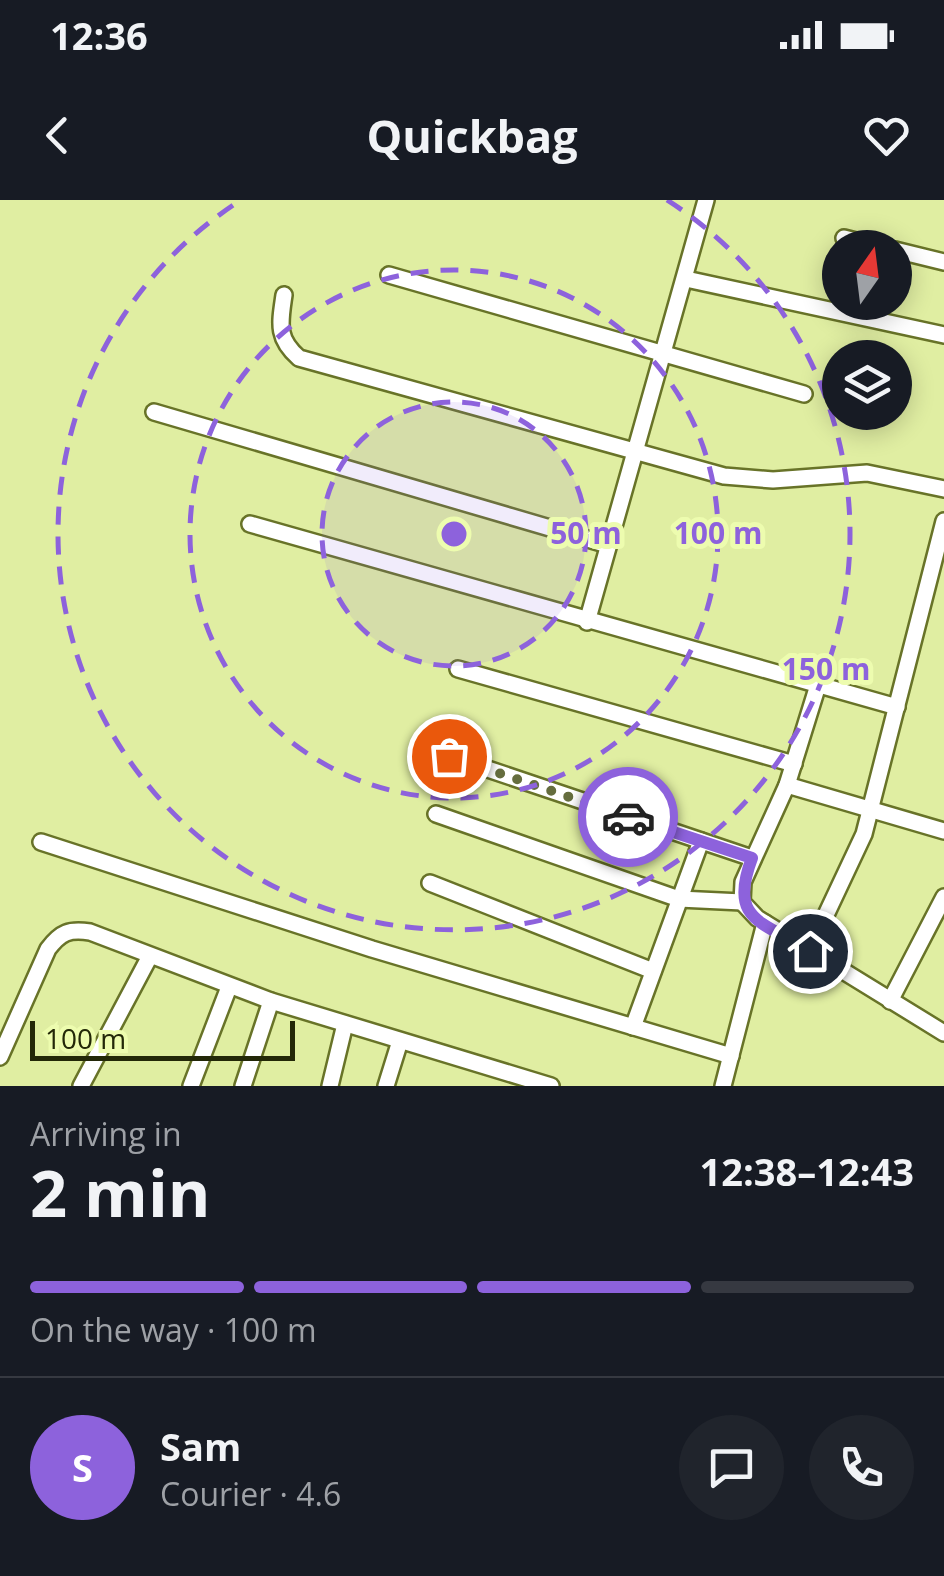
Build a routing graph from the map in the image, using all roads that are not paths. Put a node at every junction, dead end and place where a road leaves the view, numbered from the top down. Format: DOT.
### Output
graph roads {
  1 [pos="706,200"];
  2 [pos="912,254"];
  3 [pos="944,262"];
  4 [pos="389,275"];
  5 [pos="686,278"];
  6 [pos="284,295"];
  7 [pos="944,336"];
  8 [pos="664,352"];
  9 [pos="804,394"];
  10 [pos="154,412"];
  11 [pos="634,450"];
  12 [pos="944,489"];
  13 [pos="944,521"];
  14 [pos="250,524"];
  15 [pos="608,546"];
  16 [pos="587,622"];
  17 [pos="458,669"];
  18 [pos="818,685"];
  19 [pos="896,707"];
  20 [pos="449,756"];
  21 [pos="794,764"];
  22 [pos="787,785"];
  23 [pos="870,813"];
  24 [pos="436,814"];
  25 [pos="943,829"];
  26 [pos="701,841"];
  27 [pos="41,842"];
  28 [pos="752,858"];
  29 [pos="430,883"];
  30 [pos="944,897"];
  31 [pos="679,899"];
  32 [pos="742,902"];
  33 [pos="765,924"];
  34 [pos="810,951"];
  35 [pos="150,956"];
  36 [pos="653,971"];
  37 [pos="230,987"];
  38 [pos="271,1002"];
  39 [pos="890,1002"];
  40 [pos="346,1024"];
  41 [pos="632,1027"];
  42 [pos="944,1033"];
  43 [pos="400,1041"];
  44 [pos="730,1056"];
  45 [pos="0,1057"];
  46 [pos="81,1086"];
  47 [pos="192,1086"];
  48 [pos="243,1086"];
  49 [pos="330,1086"];
  50 [pos="386,1086"];
  51 [pos="552,1086"];
  52 [pos="723,1086"];
  1 -- 5 [label="street"];
  2 -- 3 [label="street"];
  4 -- 8 [label="street"];
  5 -- 7 [label="street"];
  5 -- 8 [label="street"];
  6 -- 11 [label="street"];
  8 -- 9 [label="street"];
  8 -- 11 [label="street"];
  10 -- 15 [label="street"];
  11 -- 12 [label="street"];
  11 -- 15 [label="street"];
  13 -- 19 [label="street"];
  14 -- 16 [label="street"];
  15 -- 16 [label="street"];
  16 -- 18 [label="street"];
  17 -- 21 [label="street"];
  18 -- 19 [label="street"];
  18 -- 21 [label="street"];
  19 -- 23 [label="street"];
  20 -- 26 [label="street"];
  21 -- 22 [label="street"];
  22 -- 23 [label="street"];
  22 -- 28 [label="street"];
  23 -- 25 [label="street"];
  23 -- 34 [label="street"];
  24 -- 31 [label="street"];
  26 -- 28 [label="street"];
  26 -- 31 [label="street"];
  27 -- 41 [label="street"];
  28 -- 32 [label="street"];
  29 -- 36 [label="street"];
  30 -- 39 [label="street"];
  31 -- 32 [label="street"];
  31 -- 36 [label="street"];
  32 -- 33 [label="street"];
  33 -- 34 [label="street"];
  33 -- 44 [label="street"];
  34 -- 39 [label="street"];
  35 -- 37 [label="street"];
  35 -- 45 [label="street"];
  35 -- 46 [label="street"];
  36 -- 41 [label="street"];
  37 -- 38 [label="street"];
  37 -- 47 [label="street"];
  38 -- 40 [label="street"];
  38 -- 48 [label="street"];
  39 -- 42 [label="street"];
  40 -- 43 [label="street"];
  40 -- 49 [label="street"];
  41 -- 44 [label="street"];
  43 -- 50 [label="street"];
  43 -- 51 [label="street"];
  44 -- 52 [label="street"];
}
